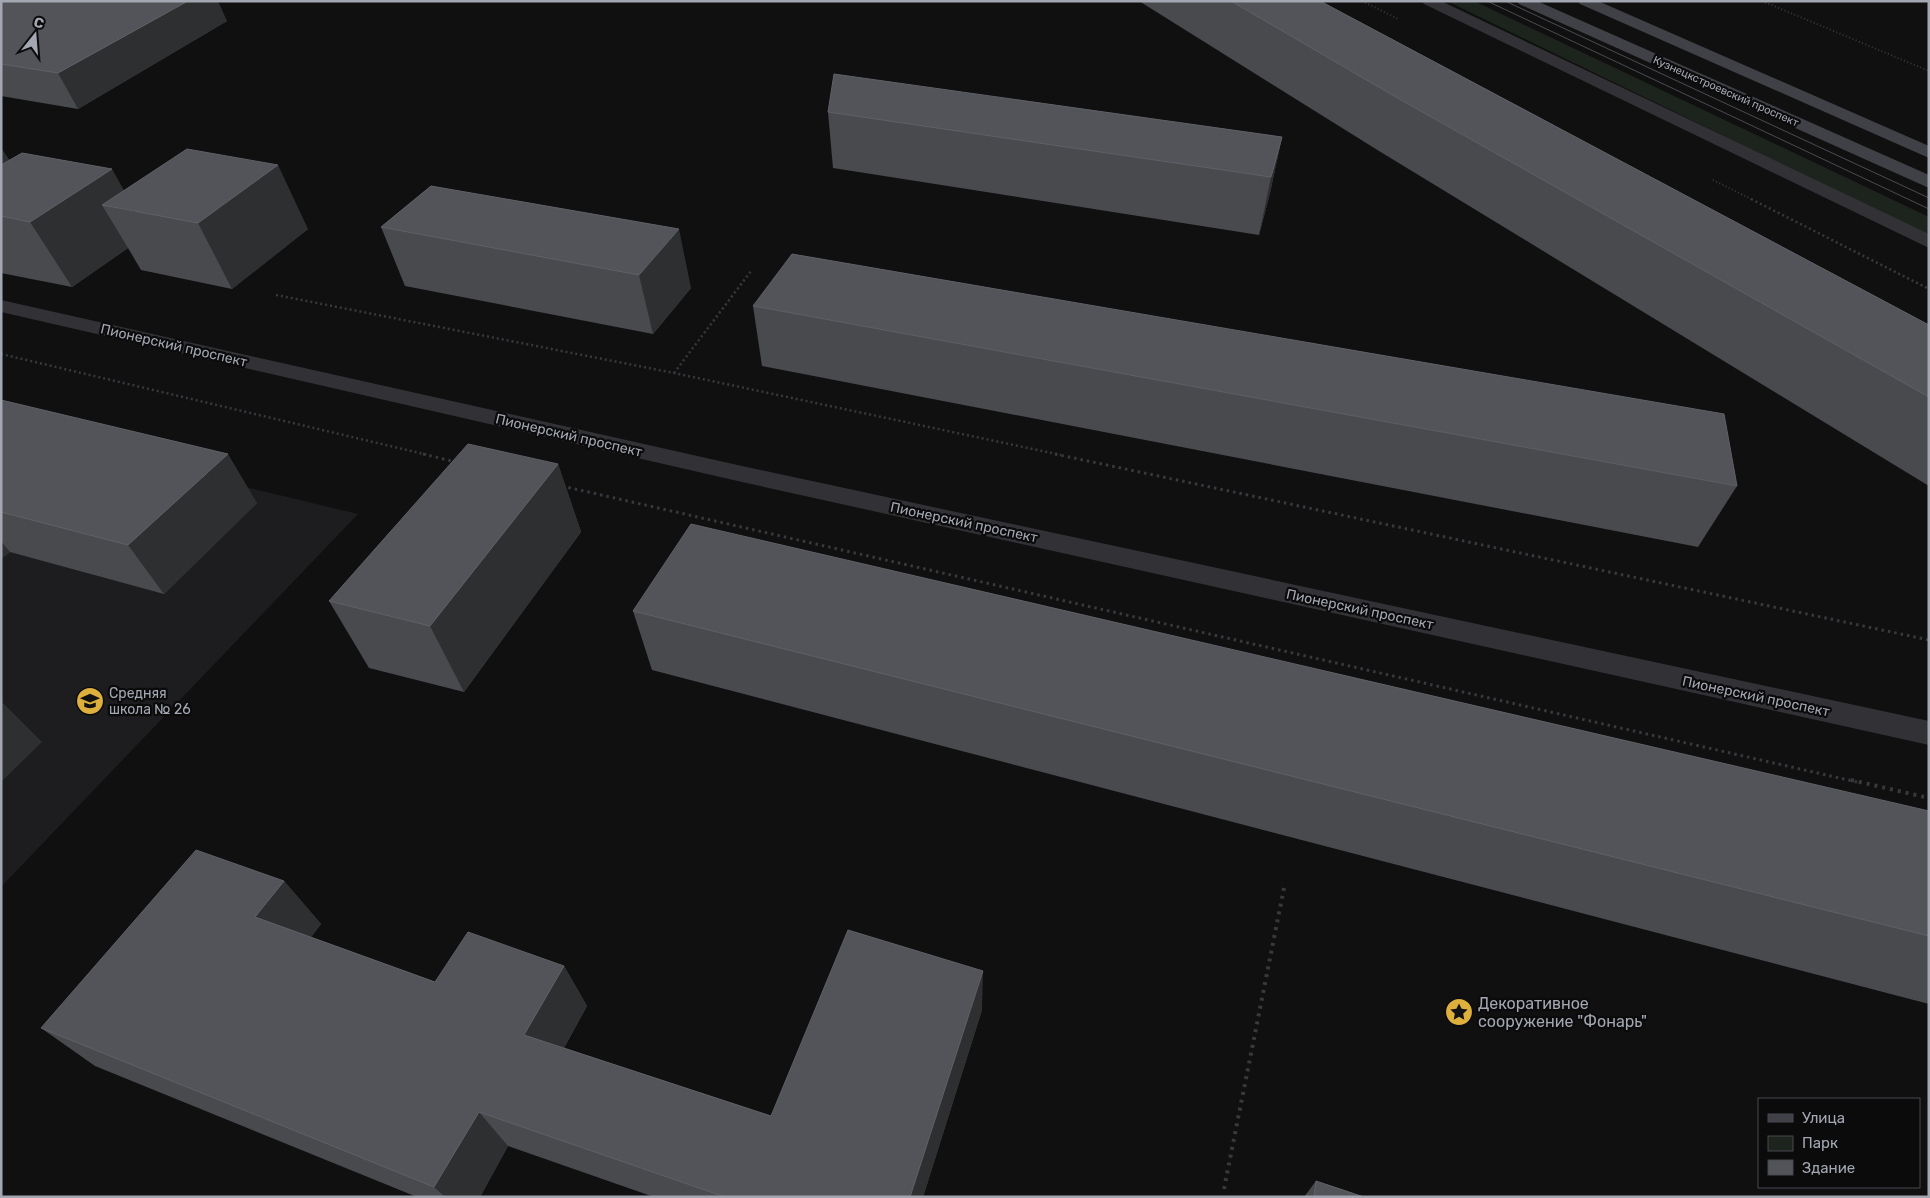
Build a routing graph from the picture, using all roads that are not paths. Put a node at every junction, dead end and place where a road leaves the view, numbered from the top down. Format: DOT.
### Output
graph roads {
  1 [pos="1429,1"];
  2 [pos="1524,1"];
  3 [pos="1585,1"];
  4 [pos="1929,153"];
  5 [pos="1929,182"];
  6 [pos="1929,242"];
  7 [pos="1,306"];
  8 [pos="1929,733"];
  1 -- 6 [label="street"];
  2 -- 5 [label="main road, Кузнецкстроевский проспект"];
  3 -- 4 [label="main road, Кузнецкстроевский проспект"];
  7 -- 8 [label="street, Пионерский проспект"];
}
